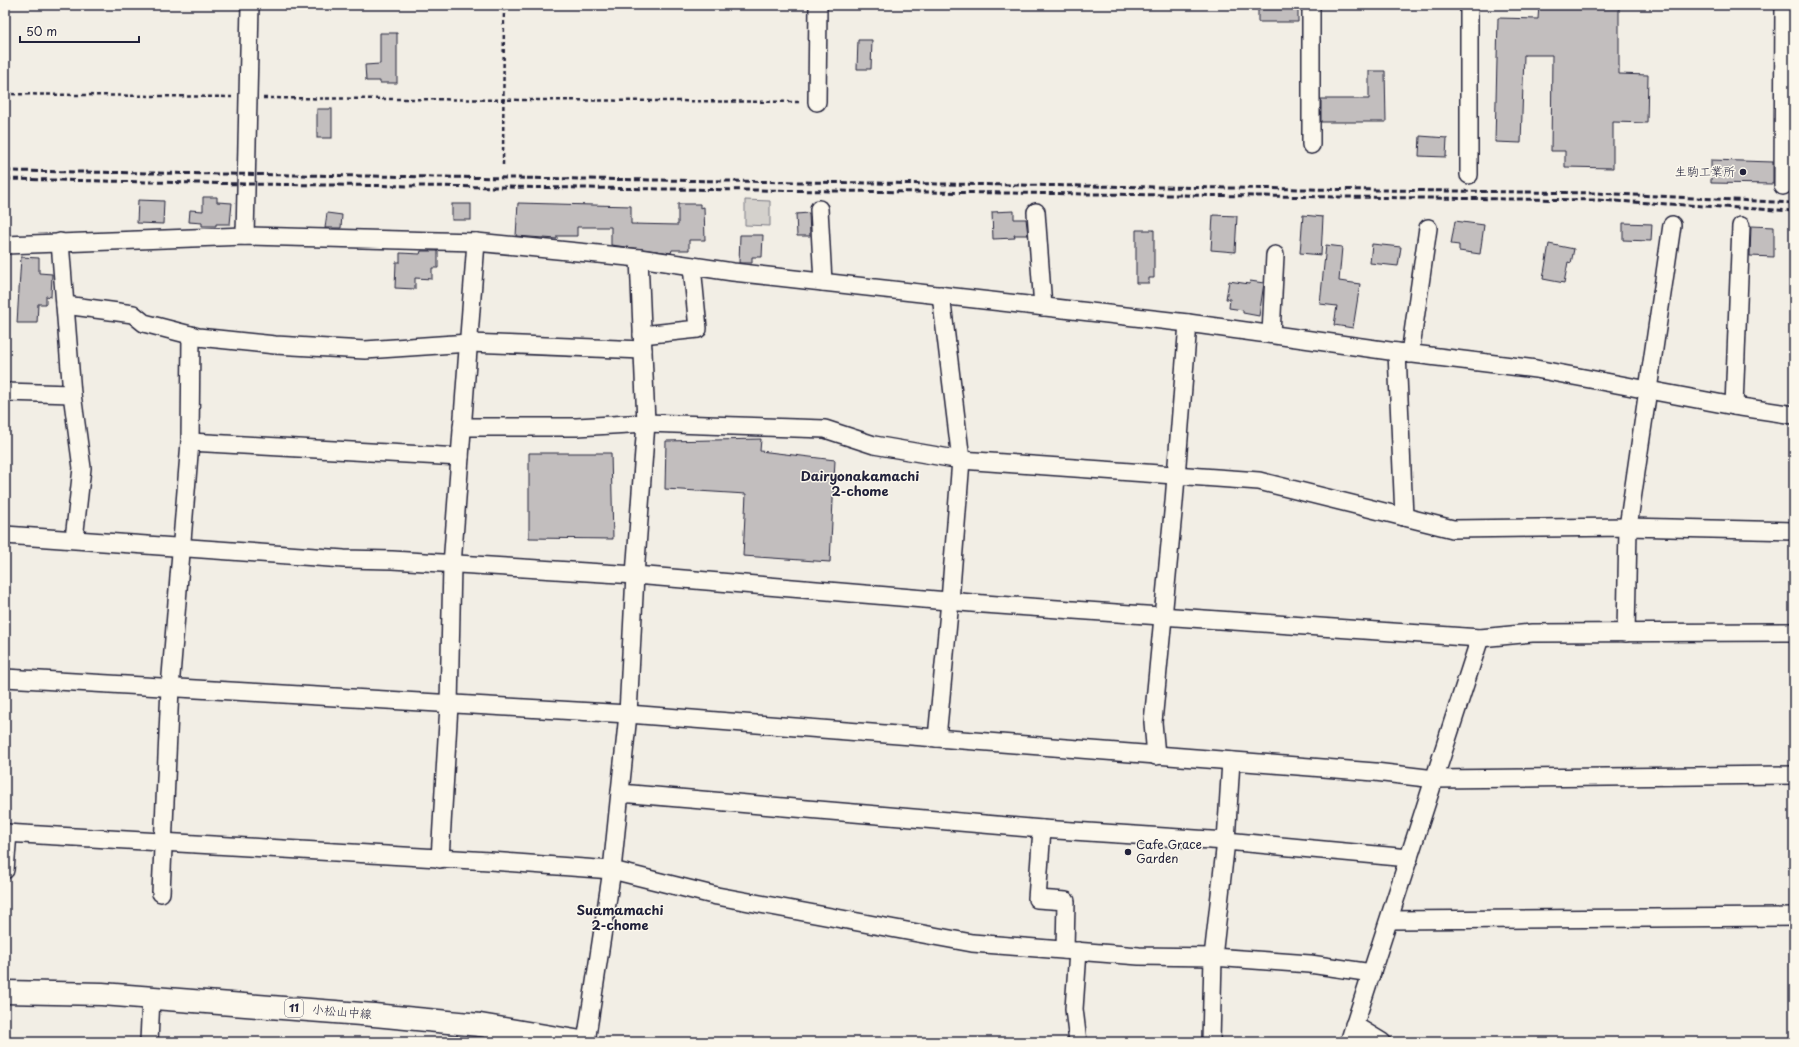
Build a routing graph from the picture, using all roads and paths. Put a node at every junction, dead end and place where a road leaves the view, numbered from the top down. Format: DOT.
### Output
graph roads {
  1 [pos="250,5"];
  2 [pos="504,5"];
  3 [pos="818,5"];
  4 [pos="1311,5"];
  5 [pos="1469,5"];
  6 [pos="1784,5"];
  7 [pos="5,94"];
  8 [pos="248,97"];
  9 [pos="502,100"];
  10 [pos="817,102"];
  11 [pos="1311,145"];
  12 [pos="503,165"];
  13 [pos="1469,175"];
  14 [pos="1783,186"];
  15 [pos="818,209"];
  16 [pos="1036,212"];
  17 [pos="1672,225"];
  18 [pos="1741,226"];
  19 [pos="1428,228"];
  20 [pos="245,236"];
  21 [pos="60,242"];
  22 [pos="476,242"];
  23 [pos="5,244"];
  24 [pos="1275,255"];
  25 [pos="639,258"];
  26 [pos="692,266"];
  27 [pos="823,282"];
  28 [pos="941,295"];
  29 [pos="65,305"];
  30 [pos="1043,307"];
  31 [pos="1188,323"];
  32 [pos="1270,334"];
  33 [pos="191,335"];
  34 [pos="469,343"];
  35 [pos="642,343"];
  36 [pos="1404,353"];
  37 [pos="1647,391"];
  38 [pos="5,392"];
  39 [pos="72,394"];
  40 [pos="1734,406"];
  41 [pos="1794,415"];
  42 [pos="646,423"];
  43 [pos="462,427"];
  44 [pos="190,442"];
  45 [pos="460,457"];
  46 [pos="961,460"];
  47 [pos="1176,476"];
  48 [pos="1404,517"];
  49 [pos="1628,527"];
  50 [pos="1794,531"];
  51 [pos="5,535"];
  52 [pos="74,540"];
  53 [pos="180,547"];
  54 [pos="452,564"];
  55 [pos="635,575"];
  56 [pos="950,601"];
  57 [pos="1163,616"];
  58 [pos="1794,632"];
  59 [pos="1626,633"];
  60 [pos="1480,638"];
  61 [pos="5,678"];
  62 [pos="170,688"];
  63 [pos="449,705"];
  64 [pos="628,714"];
  65 [pos="937,738"];
  66 [pos="1156,756"];
  67 [pos="1231,761"];
  68 [pos="1794,775"];
  69 [pos="1435,779"];
  70 [pos="620,793"];
  71 [pos="1042,829"];
  72 [pos="7,833"];
  73 [pos="1226,841"];
  74 [pos="163,842"];
  75 [pos="1409,858"];
  76 [pos="440,859"];
  77 [pos="5,870"];
  78 [pos="612,870"];
  79 [pos="161,893"];
  80 [pos="1794,916"];
  81 [pos="1390,920"];
  82 [pos="1071,951"];
  83 [pos="1213,957"];
  84 [pos="1372,973"];
  85 [pos="5,992"];
  86 [pos="151,997"];
  87 [pos="1354,1025"];
  88 [pos="149,1042"];
  89 [pos="581,1042"];
  90 [pos="586,1042"];
  91 [pos="1078,1042"];
  92 [pos="1210,1042"];
  93 [pos="1348,1042"];
  94 [pos="1382,1042"];
  1 -- 8 [label="street"];
  2 -- 9 [label="path"];
  3 -- 10 [label="street"];
  4 -- 11 [label="street"];
  5 -- 13 [label="street"];
  6 -- 14 [label="street"];
  7 -- 8 [label="path"];
  8 -- 9 [label="path"];
  8 -- 20 [label="street"];
  9 -- 10 [label="path"];
  9 -- 12 [label="path"];
  15 -- 27 [label="street"];
  16 -- 30 [label="street"];
  17 -- 37 [label="street"];
  18 -- 40 [label="street"];
  19 -- 36 [label="street"];
  20 -- 21 [label="street"];
  20 -- 22 [label="street"];
  21 -- 23 [label="street"];
  21 -- 29 [label="street"];
  22 -- 25 [label="street"];
  22 -- 34 [label="street"];
  24 -- 32 [label="street"];
  25 -- 26 [label="street"];
  25 -- 35 [label="street"];
  26 -- 27 [label="street"];
  26 -- 35 [label="street"];
  27 -- 28 [label="street"];
  28 -- 30 [label="street"];
  28 -- 46 [label="street"];
  29 -- 33 [label="street"];
  29 -- 39 [label="street"];
  30 -- 31 [label="street"];
  31 -- 32 [label="street"];
  31 -- 47 [label="street"];
  32 -- 36 [label="street"];
  33 -- 34 [label="street"];
  33 -- 44 [label="street"];
  34 -- 35 [label="street"];
  34 -- 43 [label="street"];
  35 -- 42 [label="street"];
  36 -- 37 [label="street"];
  36 -- 48 [label="street"];
  37 -- 40 [label="street"];
  37 -- 49 [label="street"];
  38 -- 39 [label="street"];
  39 -- 52 [label="street"];
  40 -- 41 [label="street"];
  42 -- 43 [label="street"];
  42 -- 46 [label="street"];
  42 -- 55 [label="street"];
  43 -- 45 [label="street"];
  44 -- 45 [label="street"];
  44 -- 53 [label="street"];
  45 -- 54 [label="street"];
  46 -- 47 [label="street"];
  46 -- 56 [label="street"];
  47 -- 48 [label="street"];
  47 -- 57 [label="street"];
  48 -- 49 [label="street"];
  49 -- 50 [label="street"];
  49 -- 59 [label="street"];
  51 -- 52 [label="street"];
  52 -- 53 [label="street"];
  53 -- 54 [label="street"];
  53 -- 62 [label="street"];
  54 -- 55 [label="street"];
  54 -- 63 [label="street"];
  55 -- 56 [label="street"];
  55 -- 64 [label="street"];
  56 -- 57 [label="street"];
  56 -- 65 [label="street"];
  57 -- 60 [label="street"];
  57 -- 66 [label="street"];
  58 -- 59 [label="street"];
  59 -- 60 [label="street"];
  60 -- 69 [label="street"];
  61 -- 62 [label="street"];
  62 -- 63 [label="street"];
  62 -- 74 [label="street"];
  63 -- 64 [label="street"];
  63 -- 76 [label="street"];
  64 -- 65 [label="street"];
  64 -- 70 [label="street"];
  65 -- 66 [label="street"];
  66 -- 67 [label="street"];
  67 -- 69 [label="street"];
  67 -- 73 [label="street"];
  68 -- 69 [label="street"];
  69 -- 75 [label="street"];
  70 -- 71 [label="street"];
  70 -- 78 [label="street"];
  71 -- 73 [label="street"];
  71 -- 82 [label="street"];
  72 -- 74 [label="street"];
  72 -- 77 [label="street"];
  73 -- 75 [label="street"];
  73 -- 83 [label="street"];
  74 -- 76 [label="street"];
  74 -- 79 [label="street"];
  75 -- 81 [label="street"];
  76 -- 78 [label="street"];
  78 -- 82 [label="street"];
  78 -- 90 [label="street"];
  80 -- 81 [label="street"];
  81 -- 84 [label="street"];
  82 -- 83 [label="street"];
  82 -- 91 [label="street"];
  83 -- 84 [label="street"];
  83 -- 92 [label="street"];
  84 -- 87 [label="street"];
  85 -- 86 [label="main road, 小松山中線 / 11"];
  86 -- 88 [label="street"];
  86 -- 89 [label="main road, 小松山中線 / 11"];
  87 -- 93 [label="street"];
  87 -- 94 [label="street"];
}
